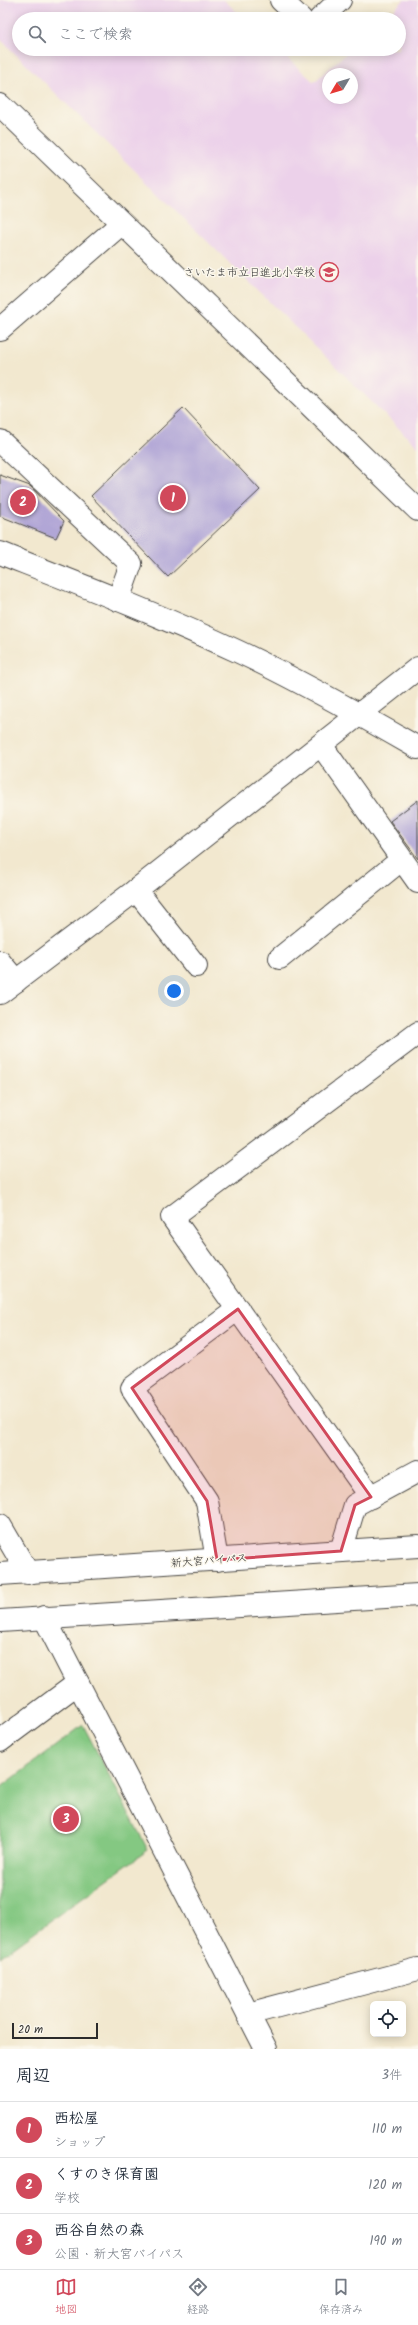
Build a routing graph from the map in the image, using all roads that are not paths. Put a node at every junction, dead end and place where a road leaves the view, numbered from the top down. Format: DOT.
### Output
graph roads {
  1 [pos="281,0"];
  2 [pos="340,0"];
  3 [pos="294,12"];
  4 [pos="327,12"];
  5 [pos="0,105"];
  6 [pos="121,224"];
  7 [pos="0,330"];
  8 [pos="0,441"];
  9 [pos="418,510"];
  10 [pos="0,553"];
  11 [pos="118,600"];
  12 [pos="418,668"];
  13 [pos="359,714"];
  14 [pos="321,745"];
  15 [pos="418,748"];
  16 [pos="401,860"];
  17 [pos="418,882"];
  18 [pos="136,890"];
  19 [pos="280,958"];
  20 [pos="0,962"];
  21 [pos="196,966"];
  22 [pos="8,987"];
  23 [pos="418,1033"];
  24 [pos="238,1309"];
  25 [pos="418,1471"];
  26 [pos="370,1497"];
  27 [pos="0,1525"];
  28 [pos="418,1546"];
  29 [pos="341,1551"];
  30 [pos="218,1560"];
  31 [pos="28,1573"];
  32 [pos="0,1574"];
  33 [pos="418,1595"];
  34 [pos="44,1617"];
  35 [pos="0,1621"];
  36 [pos="78,1683"];
  37 [pos="0,1741"];
  38 [pos="418,1969"];
  39 [pos="248,2014"];
  40 [pos="266,2049"];
  1 -- 3 [label="main road"];
  2 -- 4 [label="main road"];
  5 -- 6 [label="main road"];
  6 -- 7 [label="main road"];
  6 -- 9 [label="main road"];
  8 -- 11 [label="main road"];
  10 -- 11 [label="main road"];
  11 -- 13 [label="main road"];
  12 -- 13 [label="main road"];
  13 -- 14 [label="main road"];
  13 -- 15 [label="main road"];
  14 -- 16 [label="main road"];
  14 -- 18 [label="main road"];
  16 -- 17 [label="main road"];
  16 -- 19 [label="main road"];
  18 -- 21 [label="main road"];
  18 -- 22 [label="main road"];
  20 -- 22 [label="main road"];
  23 -- 24 [label="main road"];
  24 -- 26 [label="main road"];
  24 -- 30 [label="main road"];
  25 -- 26 [label="main road"];
  26 -- 29 [label="main road"];
  27 -- 31 [label="main road"];
  28 -- 29 [label="main road, 新大宮バイパス"];
  29 -- 30 [label="main road, 新大宮バイパス"];
  30 -- 31 [label="main road, 新大宮バイパス"];
  31 -- 32 [label="main road, 新大宮バイパス"];
  33 -- 34 [label="main road"];
  34 -- 35 [label="main road"];
  34 -- 36 [label="main road"];
  36 -- 37 [label="main road"];
  36 -- 39 [label="main road"];
  38 -- 39 [label="main road"];
  39 -- 40 [label="main road"];
}
